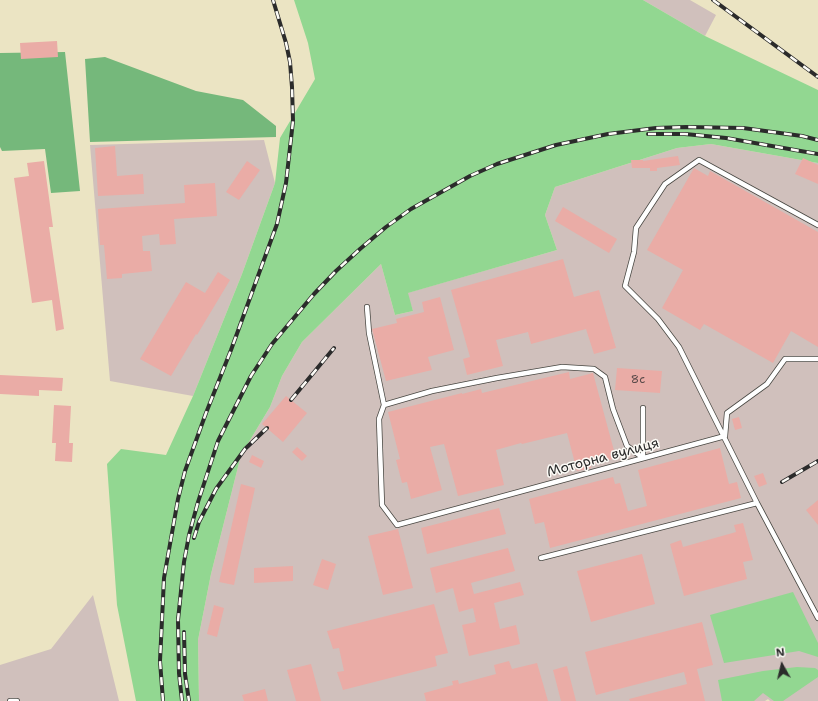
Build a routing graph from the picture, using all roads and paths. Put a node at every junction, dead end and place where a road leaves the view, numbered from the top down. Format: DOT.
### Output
graph roads {
  1 [pos="818,225"];
  2 [pos="367,307"];
  3 [pos="818,359"];
  4 [pos="384,405"];
  5 [pos="643,408"];
  6 [pos="725,436"];
  7 [pos="643,458"];
  8 [pos="757,503"];
  9 [pos="541,558"];
  10 [pos="818,618"];
  11 [pos="10,701"];
  12 [pos="17,701"];
  1 -- 6 [label="lane"];
  2 -- 4 [label="lane"];
  3 -- 6 [label="lane"];
  4 -- 7 [label="lane"];
  4 -- 7 [label="lane, Моторна вулиця"];
  5 -- 7 [label="lane"];
  6 -- 7 [label="lane, Моторна вулиця"];
  6 -- 8 [label="lane"];
  8 -- 9 [label="lane"];
  8 -- 10 [label="lane"];
  11 -- 12 [label="lane"];
}
